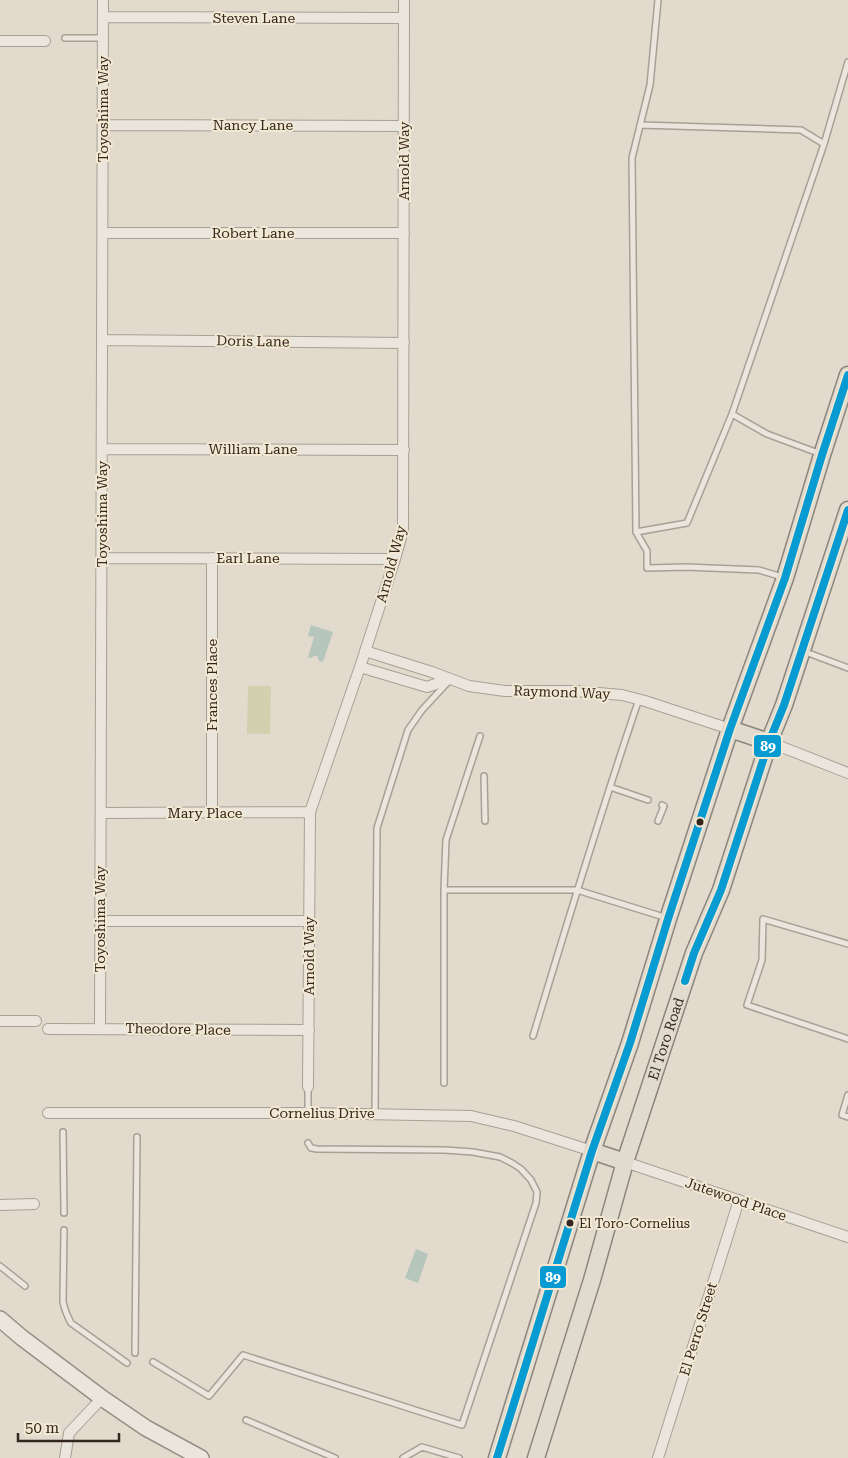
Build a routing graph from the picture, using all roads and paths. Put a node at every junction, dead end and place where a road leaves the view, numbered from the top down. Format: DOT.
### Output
graph roads {
  1 [pos="103,0"];
  2 [pos="404,0"];
  3 [pos="658,0"];
  4 [pos="103,18"];
  5 [pos="404,18"];
  6 [pos="65,38"];
  7 [pos="103,38"];
  8 [pos="0,41"];
  9 [pos="45,41"];
  10 [pos="848,62"];
  11 [pos="103,125"];
  12 [pos="640,125"];
  13 [pos="404,126"];
  14 [pos="824,144"];
  15 [pos="102,233"];
  16 [pos="404,233"];
  17 [pos="102,340"];
  18 [pos="404,343"];
  19 [pos="848,375"];
  20 [pos="732,414"];
  21 [pos="102,449"];
  22 [pos="404,450"];
  23 [pos="822,454"];
  24 [pos="848,510"];
  25 [pos="636,532"];
  26 [pos="102,558"];
  27 [pos="212,558"];
  28 [pos="395,559"];
  29 [pos="784,578"];
  30 [pos="365,651"];
  31 [pos="802,651"];
  32 [pos="360,667"];
  33 [pos="848,668"];
  34 [pos="450,679"];
  35 [pos="640,699"];
  36 [pos="730,730"];
  37 [pos="480,736"];
  38 [pos="768,742"];
  39 [pos="848,773"];
  40 [pos="484,776"];
  41 [pos="610,787"];
  42 [pos="648,800"];
  43 [pos="662,805"];
  44 [pos="310,812"];
  45 [pos="101,813"];
  46 [pos="212,813"];
  47 [pos="486,821"];
  48 [pos="658,821"];
  49 [pos="444,890"];
  50 [pos="577,890"];
  51 [pos="668,919"];
  52 [pos="100,921"];
  53 [pos="309,921"];
  54 [pos="848,944"];
  55 [pos="0,1021"];
  56 [pos="36,1021"];
  57 [pos="48,1029"];
  58 [pos="100,1029"];
  59 [pos="309,1030"];
  60 [pos="533,1036"];
  61 [pos="848,1039"];
  62 [pos="444,1083"];
  63 [pos="308,1087"];
  64 [pos="848,1094"];
  65 [pos="48,1113"];
  66 [pos="308,1113"];
  67 [pos="375,1114"];
  68 [pos="848,1117"];
  69 [pos="63,1132"];
  70 [pos="137,1137"];
  71 [pos="308,1143"];
  72 [pos="592,1151"];
  73 [pos="624,1162"];
  74 [pos="739,1200"];
  75 [pos="34,1204"];
  76 [pos="0,1205"];
  77 [pos="64,1213"];
  78 [pos="64,1230"];
  79 [pos="848,1237"];
  80 [pos="0,1266"];
  81 [pos="25,1286"];
  82 [pos="0,1319"];
  83 [pos="134,1353"];
  84 [pos="153,1362"];
  85 [pos="127,1363"];
  86 [pos="102,1398"];
  87 [pos="246,1420"];
  88 [pos="65,1458"];
  89 [pos="201,1458"];
  90 [pos="335,1458"];
  91 [pos="404,1458"];
  92 [pos="459,1458"];
  93 [pos="497,1458"];
  94 [pos="536,1458"];
  95 [pos="658,1458"];
  1 -- 4 [label="street, Toyoshima Way"];
  2 -- 5 [label="street, Arnold Way"];
  3 -- 12 [label="lane"];
  4 -- 5 [label="street, Steven Lane"];
  4 -- 7 [label="street, Toyoshima Way"];
  5 -- 13 [label="street, Arnold Way"];
  6 -- 7 [label="lane"];
  7 -- 11 [label="street, Toyoshima Way"];
  8 -- 9 [label="street"];
  10 -- 14 [label="lane"];
  11 -- 13 [label="street, Nancy Lane"];
  11 -- 15 [label="street, Toyoshima Way"];
  12 -- 14 [label="lane"];
  12 -- 25 [label="lane"];
  13 -- 16 [label="street, Arnold Way"];
  14 -- 20 [label="lane"];
  15 -- 16 [label="street, Robert Lane"];
  15 -- 17 [label="street, Toyoshima Way"];
  16 -- 18 [label="street, Arnold Way"];
  17 -- 18 [label="street, Doris Lane"];
  17 -- 21 [label="street, Toyoshima Way"];
  18 -- 22 [label="street, Arnold Way"];
  19 -- 23 [label="main road"];
  20 -- 23 [label="lane"];
  20 -- 25 [label="lane"];
  21 -- 22 [label="street, William Lane"];
  21 -- 26 [label="street, Toyoshima Way"];
  22 -- 28 [label="street, Arnold Way"];
  23 -- 29 [label="main road"];
  24 -- 31 [label="main road, El Toro Road"];
  25 -- 29 [label="lane"];
  26 -- 27 [label="street, Earl Lane"];
  26 -- 45 [label="street, Toyoshima Way"];
  27 -- 28 [label="street, Earl Lane"];
  27 -- 46 [label="street, Frances Place"];
  28 -- 30 [label="street, Arnold Way"];
  29 -- 36 [label="main road"];
  30 -- 32 [label="street, Arnold Way"];
  30 -- 34 [label="street, Raymond Way"];
  31 -- 33 [label="lane"];
  31 -- 38 [label="main road, El Toro Road"];
  32 -- 34 [label="street"];
  32 -- 44 [label="street, Arnold Way"];
  34 -- 35 [label="street, Raymond Way"];
  34 -- 67 [label="lane"];
  35 -- 36 [label="street, Raymond Way"];
  35 -- 41 [label="lane"];
  36 -- 38 [label="main road"];
  36 -- 51 [label="main road"];
  37 -- 49 [label="lane"];
  38 -- 39 [label="street"];
  38 -- 73 [label="main road, El Toro Road"];
  40 -- 47 [label="lane"];
  41 -- 42 [label="lane"];
  41 -- 50 [label="lane"];
  43 -- 48 [label="lane"];
  44 -- 46 [label="street, Mary Place"];
  44 -- 53 [label="street, Arnold Way"];
  45 -- 46 [label="street, Mary Place"];
  45 -- 52 [label="street, Toyoshima Way"];
  49 -- 50 [label="lane"];
  49 -- 62 [label="lane"];
  50 -- 51 [label="lane"];
  50 -- 60 [label="lane"];
  51 -- 72 [label="main road"];
  52 -- 53 [label="street"];
  52 -- 58 [label="street, Toyoshima Way"];
  53 -- 59 [label="street, Arnold Way"];
  54 -- 61 [label="lane"];
  55 -- 56 [label="street"];
  57 -- 58 [label="street, Theodore Place"];
  58 -- 59 [label="street, Theodore Place"];
  59 -- 63 [label="street, Arnold Way"];
  63 -- 66 [label="lane"];
  64 -- 68 [label="lane"];
  65 -- 66 [label="street, Cornelius Drive"];
  66 -- 67 [label="street, Cornelius Drive"];
  67 -- 72 [label="street, Cornelius Drive"];
  69 -- 77 [label="lane"];
  70 -- 83 [label="lane"];
  71 -- 84 [label="lane"];
  72 -- 73 [label="main road"];
  72 -- 93 [label="main road"];
  73 -- 74 [label="street, Jutewood Place"];
  73 -- 94 [label="main road, El Toro Road"];
  74 -- 79 [label="street, Jutewood Place"];
  74 -- 95 [label="street, El Perro Street"];
  75 -- 76 [label="street"];
  78 -- 85 [label="lane"];
  80 -- 81 [label="lane"];
  82 -- 86 [label="main road"];
  86 -- 88 [label="street"];
  86 -- 89 [label="main road"];
  87 -- 90 [label="lane"];
  91 -- 92 [label="lane"];
}
